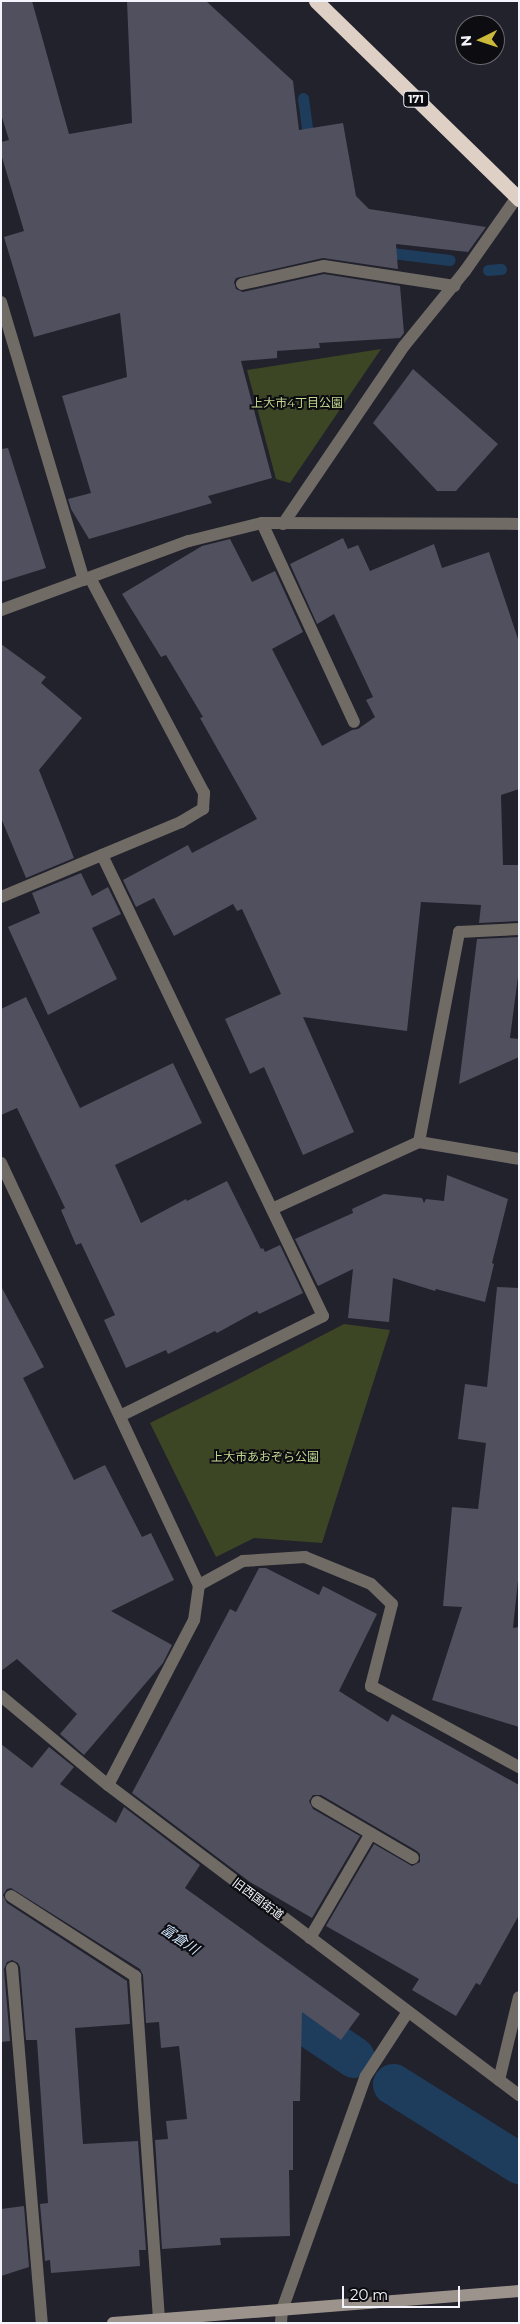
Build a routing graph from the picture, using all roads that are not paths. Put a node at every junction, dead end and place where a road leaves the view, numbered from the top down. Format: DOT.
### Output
graph roads {
  1 [pos="316,1"];
  2 [pos="518,197"];
  3 [pos="242,284"];
  4 [pos="454,286"];
  5 [pos="1,302"];
  6 [pos="262,523"];
  7 [pos="283,524"];
  8 [pos="519,524"];
  9 [pos="87,579"];
  10 [pos="1,610"];
  11 [pos="354,722"];
  12 [pos="102,855"];
  13 [pos="1,896"];
  14 [pos="519,929"];
  15 [pos="419,1142"];
  16 [pos="519,1159"];
  17 [pos="1,1163"];
  18 [pos="272,1210"];
  19 [pos="120,1416"];
  20 [pos="199,1585"];
  21 [pos="1,1696"];
  22 [pos="519,1767"];
  23 [pos="108,1785"];
  24 [pos="317,1802"];
  25 [pos="370,1833"];
  26 [pos="414,1858"];
  27 [pos="10,1896"];
  28 [pos="310,1938"];
  29 [pos="12,1968"];
  30 [pos="519,1997"];
  31 [pos="407,2013"];
  32 [pos="499,2080"];
  33 [pos="519,2095"];
  34 [pos="519,2291"];
  35 [pos="282,2310"];
  36 [pos="159,2319"];
  37 [pos="42,2323"];
  38 [pos="113,2323"];
  39 [pos="281,2323"];
  1 -- 2 [label="highway, 171"];
  2 -- 4 [label="street"];
  3 -- 4 [label="street"];
  4 -- 7 [label="street"];
  5 -- 9 [label="street"];
  6 -- 7 [label="street"];
  6 -- 9 [label="street"];
  6 -- 11 [label="street"];
  7 -- 8 [label="street"];
  9 -- 10 [label="street"];
  9 -- 12 [label="street"];
  12 -- 13 [label="street"];
  12 -- 18 [label="street"];
  14 -- 15 [label="street"];
  15 -- 16 [label="street"];
  15 -- 18 [label="street"];
  17 -- 19 [label="street"];
  18 -- 19 [label="street"];
  19 -- 20 [label="street"];
  20 -- 22 [label="street"];
  20 -- 23 [label="street"];
  21 -- 23 [label="street, 旧西国街道"];
  23 -- 28 [label="street, 旧西国街道"];
  24 -- 25 [label="street"];
  25 -- 26 [label="street"];
  25 -- 28 [label="street"];
  27 -- 36 [label="street"];
  28 -- 31 [label="street, 旧西国街道"];
  29 -- 37 [label="street"];
  30 -- 32 [label="street"];
  31 -- 32 [label="street, 旧西国街道"];
  31 -- 35 [label="street"];
  32 -- 33 [label="street, 旧西国街道"];
  34 -- 35 [label="street"];
  35 -- 36 [label="street"];
  35 -- 39 [label="street"];
  36 -- 38 [label="street"];
}
